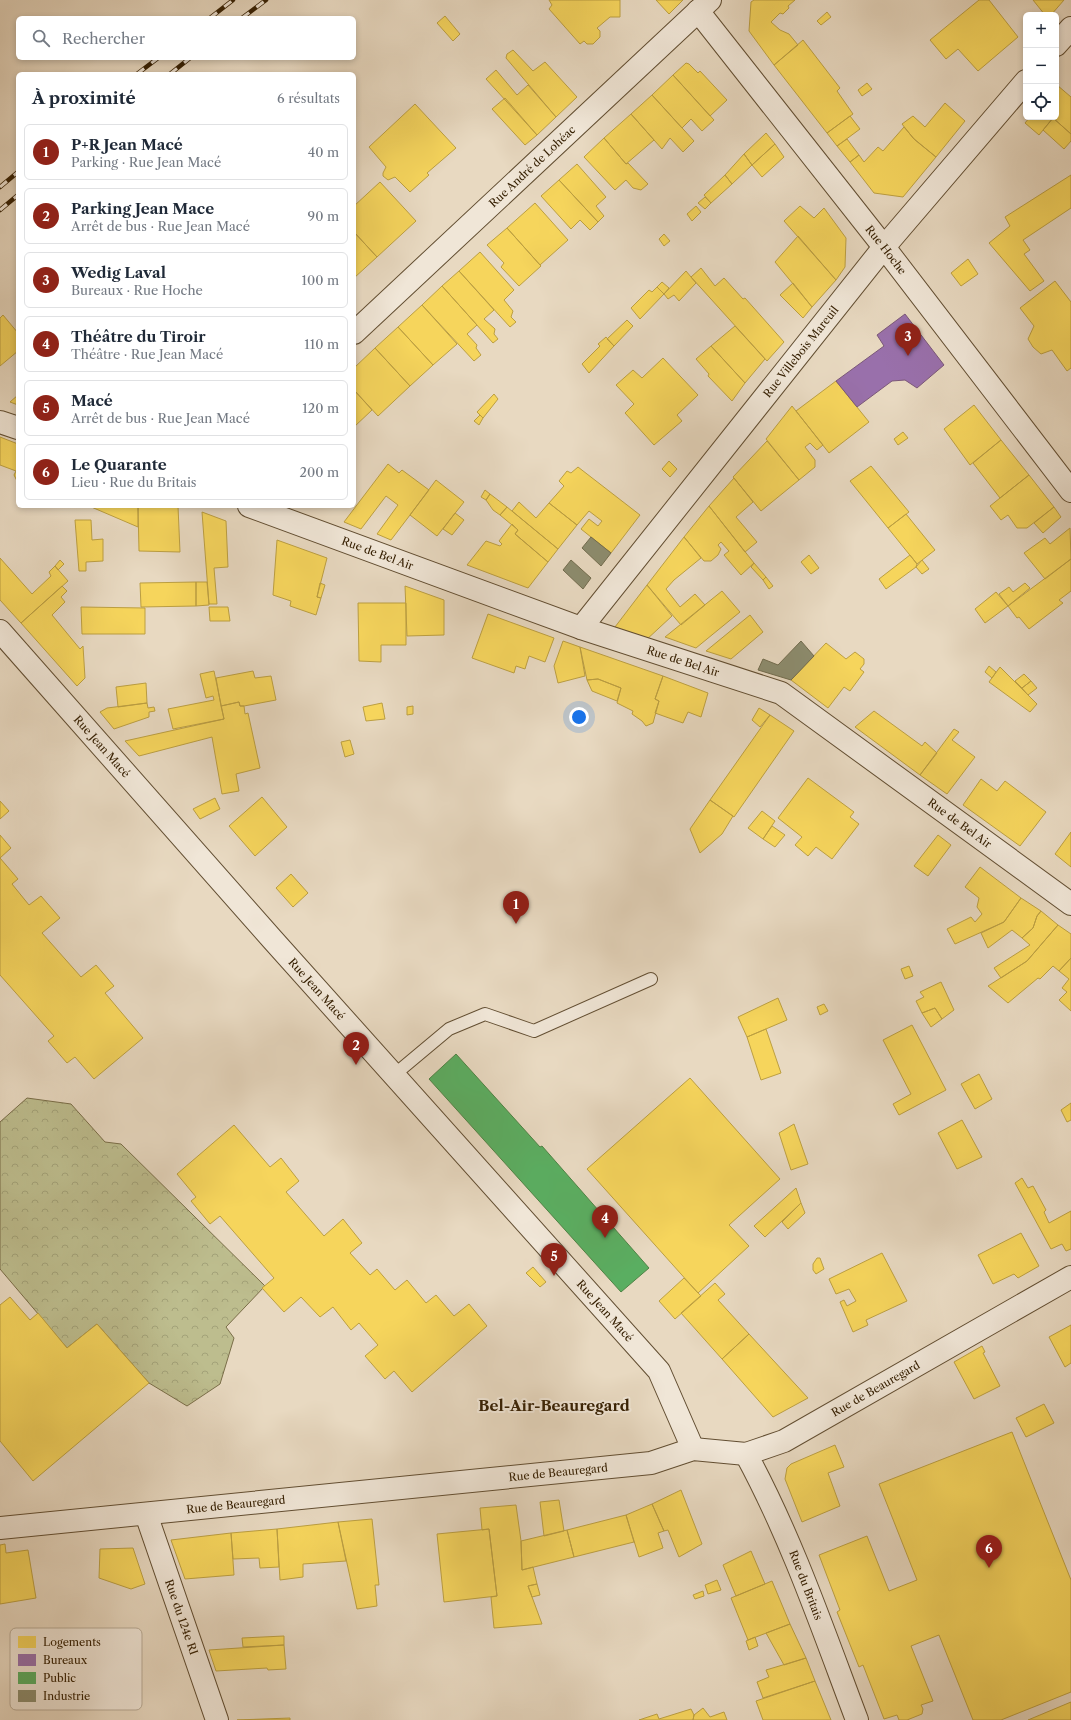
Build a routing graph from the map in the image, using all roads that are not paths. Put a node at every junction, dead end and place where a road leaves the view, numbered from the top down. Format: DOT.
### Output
graph roads {
  1 [pos="704,5"];
  2 [pos="1071,28"];
  3 [pos="1059,42"];
  4 [pos="1023,84"];
  5 [pos="884,247"];
  6 [pos="356,331"];
  7 [pos="0,422"];
  8 [pos="16,427"];
  9 [pos="1071,491"];
  10 [pos="254,508"];
  11 [pos="581,628"];
  12 [pos="0,631"];
  13 [pos="1071,904"];
  14 [pos="651,979"];
  15 [pos="394,1075"];
  16 [pos="1071,1277"];
  17 [pos="693,1449"];
  18 [pos="746,1454"];
  19 [pos="146,1514"];
  20 [pos="0,1528"];
  21 [pos="217,1720"];
  22 [pos="857,1720"];
  1 -- 5 [label="street, Rue Hoche"];
  1 -- 6 [label="street, Rue André de Lohéac"];
  2 -- 3 [label="street"];
  4 -- 5 [label="street, Rue Villebois Mareuil"];
  5 -- 9 [label="street, Rue Hoche"];
  5 -- 11 [label="street, Rue Villebois Mareuil"];
  7 -- 8 [label="street"];
  10 -- 11 [label="street, Rue de Bel Air"];
  11 -- 13 [label="street, Rue de Bel Air"];
  12 -- 15 [label="street, Rue Jean Macé"];
  14 -- 15 [label="lane"];
  15 -- 17 [label="street, Rue Jean Macé"];
  16 -- 18 [label="street, Rue de Beauregard"];
  17 -- 18 [label="street, Rue de Beauregard"];
  17 -- 19 [label="street, Rue de Beauregard"];
  18 -- 22 [label="street, Rue du Britais"];
  19 -- 20 [label="street, Rue de Beauregard"];
  19 -- 21 [label="street, Rue du 124e RI"];
}
